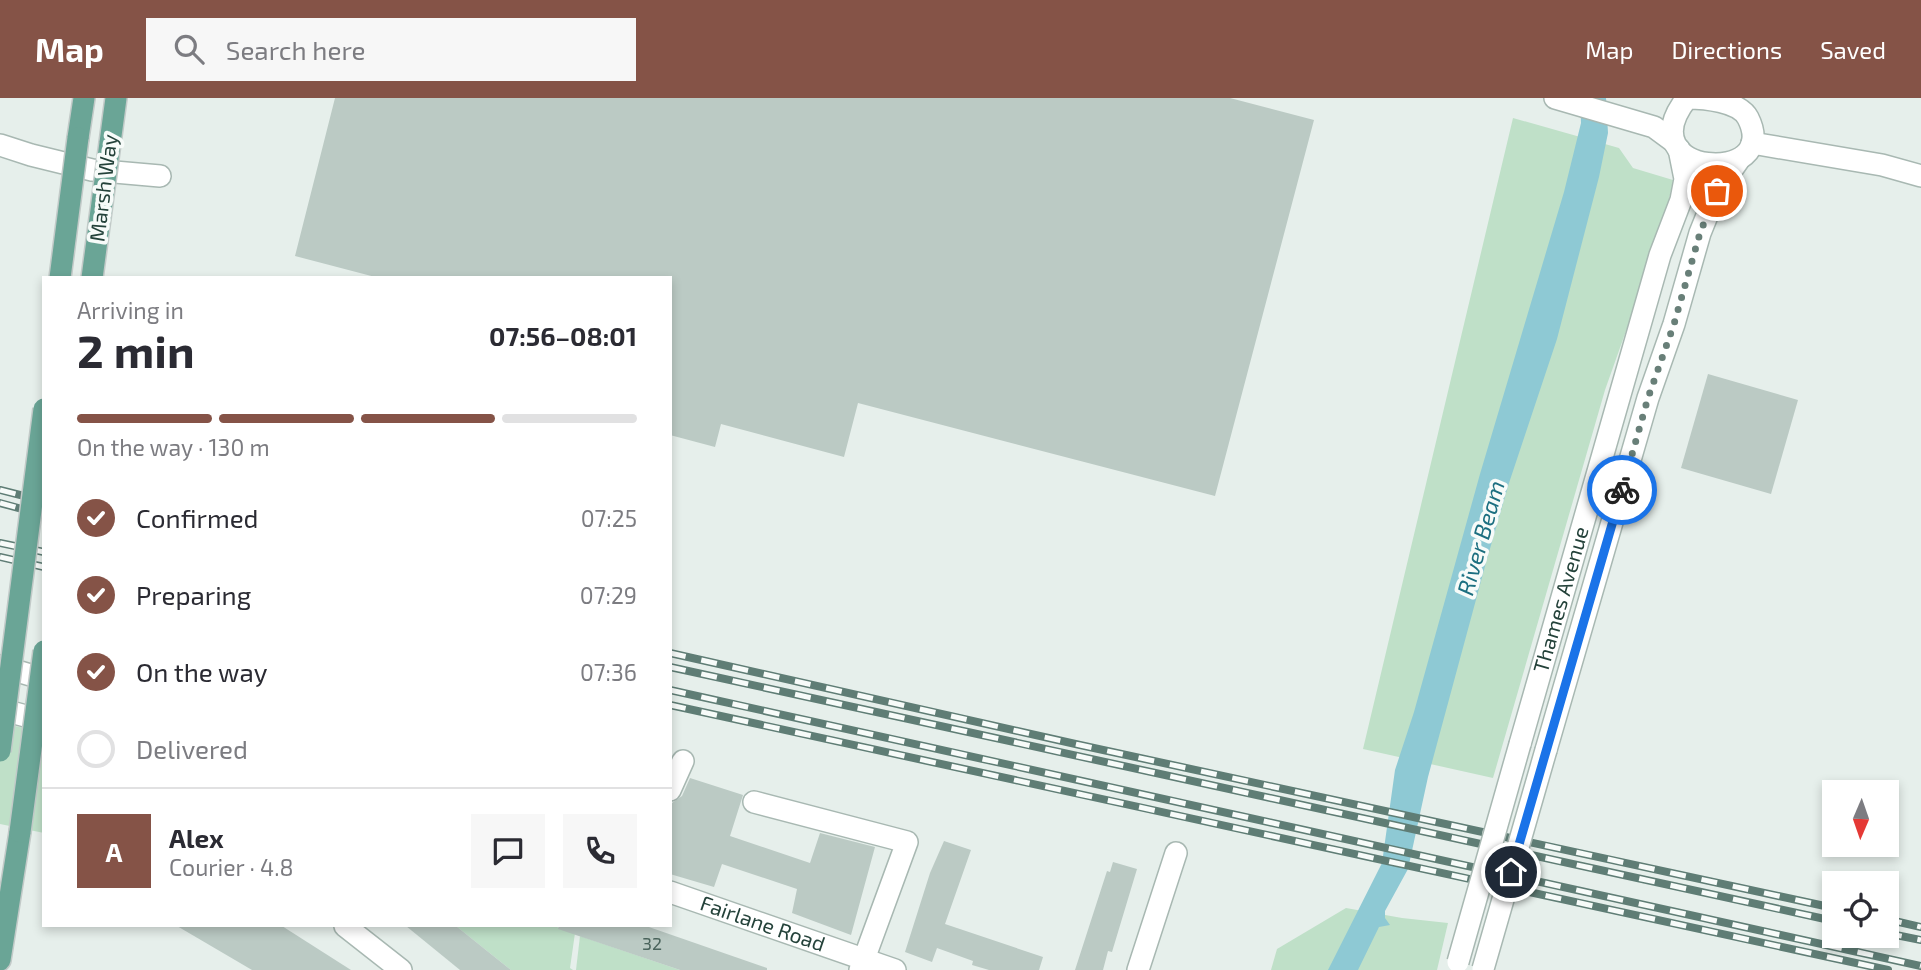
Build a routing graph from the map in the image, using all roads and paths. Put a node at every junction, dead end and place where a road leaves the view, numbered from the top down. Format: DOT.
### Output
graph roads {
  1 [pos="83,98"];
  2 [pos="116,98"];
  3 [pos="1687,98"];
  4 [pos="1665,99"];
  5 [pos="1559,100"];
  6 [pos="1744,105"];
  7 [pos="1752,143"];
  8 [pos="0,145"];
  9 [pos="1676,145"];
  10 [pos="1738,161"];
  11 [pos="1919,174"];
  12 [pos="160,176"];
  13 [pos="60,276"];
  14 [pos="92,276"];
  15 [pos="42,425"];
  16 [pos="42,665"];
  17 [pos="0,666"];
  18 [pos="42,678"];
  19 [pos="0,709"];
  20 [pos="42,720"];
  21 [pos="0,751"];
  22 [pos="682,761"];
  23 [pos="672,785"];
  24 [pos="754,802"];
  25 [pos="1176,853"];
  26 [pos="672,893"];
  27 [pos="346,927"];
  28 [pos="0,960"];
  29 [pos="862,965"];
  30 [pos="1456,966"];
  31 [pos="401,970"];
  32 [pos="895,970"];
  33 [pos="1138,970"];
  34 [pos="1483,970"];
  1 -- 13 [label="main road, Marsh Way, bridge"];
  2 -- 14 [label="main road, Marsh Way, bridge"];
  3 -- 4 [label="street"];
  3 -- 6 [label="street"];
  3 -- 9 [label="street"];
  5 -- 9 [label="street"];
  6 -- 7 [label="street"];
  7 -- 10 [label="street"];
  7 -- 11 [label="street"];
  8 -- 12 [label="street"];
  9 -- 10 [label="street"];
  9 -- 30 [label="street, Thames Avenue, bridge"];
  10 -- 34 [label="street, Thames Avenue, bridge"];
  15 -- 21 [label="main road, bridge"];
  16 -- 28 [label="main road, bridge"];
  17 -- 18 [label="street"];
  19 -- 20 [label="street"];
  22 -- 23 [label="street"];
  24 -- 29 [label="street"];
  25 -- 33 [label="street"];
  26 -- 29 [label="street, Fairlane Road"];
  27 -- 31 [label="street"];
  29 -- 32 [label="street, Fairlane Road"];
}
